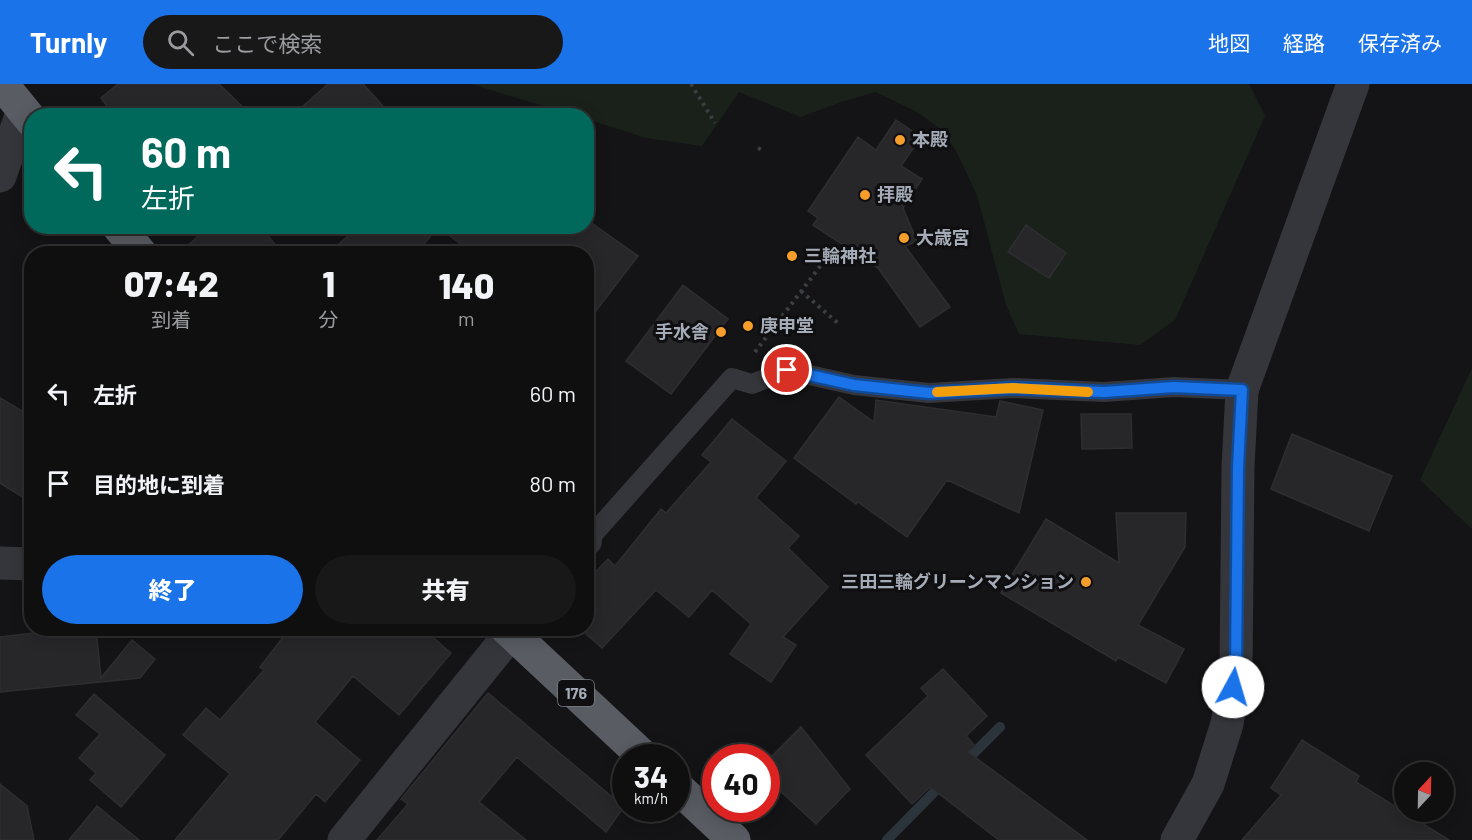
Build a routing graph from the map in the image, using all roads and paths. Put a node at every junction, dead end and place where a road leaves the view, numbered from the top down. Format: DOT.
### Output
graph roads {
  1 [pos="2,84"];
  2 [pos="691,84"];
  3 [pos="1353,84"];
  4 [pos="24,112"];
  5 [pos="24,123"];
  6 [pos="715,123"];
  7 [pos="758,148"];
  8 [pos="763,150"];
  9 [pos="0,176"];
  10 [pos="125,234"];
  11 [pos="134,246"];
  12 [pos="831,252"];
  13 [pos="801,291"];
  14 [pos="840,325"];
  15 [pos="751,357"];
  16 [pos="1242,390"];
  17 [pos="594,534"];
  18 [pos="0,563"];
  19 [pos="24,564"];
  20 [pos="505,636"];
  21 [pos="516,636"];
  22 [pos="630,744"];
  23 [pos="690,799"];
  24 [pos="344,840"];
  25 [pos="735,840"];
  26 [pos="1177,840"];
  1 -- 4 [label="highway"];
  2 -- 6 [label="path"];
  3 -- 16 [label="street"];
  5 -- 9 [label="street"];
  7 -- 8 [label="path"];
  10 -- 11 [label="highway"];
  12 -- 13 [label="path"];
  13 -- 14 [label="path"];
  13 -- 15 [label="path"];
  16 -- 17 [label="lane"];
  16 -- 26 [label="street"];
  18 -- 19 [label="street"];
  20 -- 24 [label="street"];
  21 -- 22 [label="highway, 176"];
  23 -- 25 [label="highway"];
}
